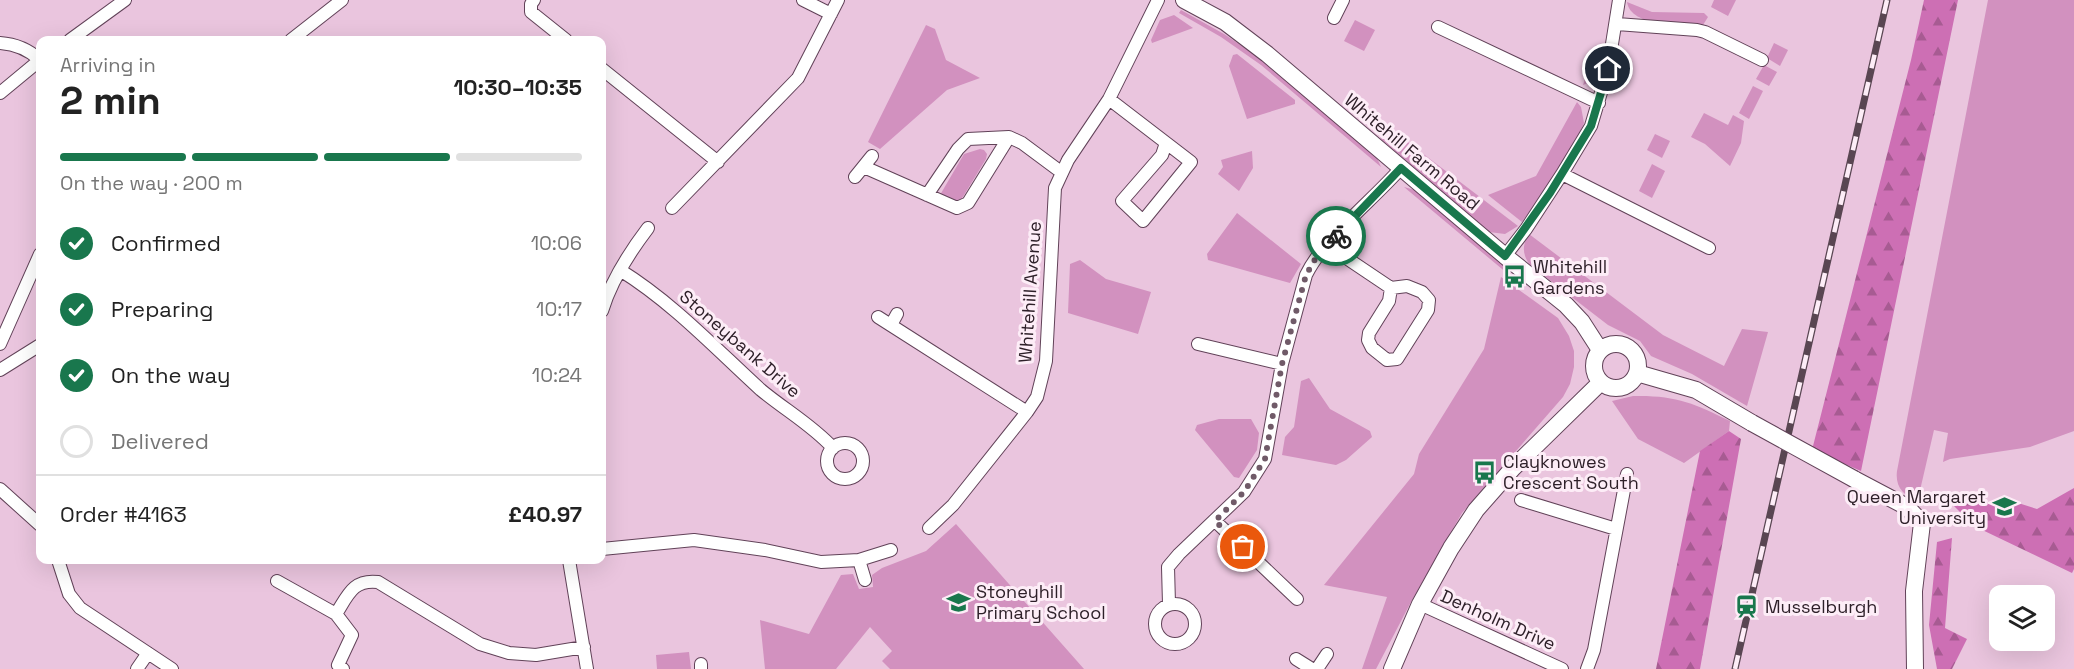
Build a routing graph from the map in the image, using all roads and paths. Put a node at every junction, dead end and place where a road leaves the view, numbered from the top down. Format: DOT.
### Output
graph roads {
  1 [pos="124,0"];
  2 [pos="342,0"];
  3 [pos="534,0"];
  4 [pos="803,0"];
  5 [pos="838,0"];
  6 [pos="1158,0"];
  7 [pos="1184,0"];
  8 [pos="1343,0"];
  9 [pos="1619,0"];
  10 [pos="831,14"];
  11 [pos="1334,18"];
  12 [pos="1617,24"];
  13 [pos="1438,27"];
  14 [pos="75,36"];
  15 [pos="296,36"];
  16 [pos="561,36"];
  17 [pos="0,43"];
  18 [pos="36,56"];
  19 [pos="1762,60"];
  20 [pos="36,63"];
  21 [pos="606,72"];
  22 [pos="0,93"];
  23 [pos="1109,99"];
  24 [pos="1599,103"];
  25 [pos="1009,137"];
  26 [pos="1166,143"];
  27 [pos="872,156"];
  28 [pos="718,162"];
  29 [pos="864,167"];
  30 [pos="1401,168"];
  31 [pos="1061,172"];
  32 [pos="1562,174"];
  33 [pos="855,177"];
  34 [pos="927,195"];
  35 [pos="672,208"];
  36 [pos="648,228"];
  37 [pos="1327,245"];
  38 [pos="1709,248"];
  39 [pos="1505,256"];
  40 [pos="36,263"];
  41 [pos="620,270"];
  42 [pos="1391,288"];
  43 [pos="606,302"];
  44 [pos="878,317"];
  45 [pos="0,344"];
  46 [pos="1198,344"];
  47 [pos="36,348"];
  48 [pos="1600,350"];
  49 [pos="1282,364"];
  50 [pos="0,370"];
  51 [pos="1637,373"];
  52 [pos="1601,382"];
  53 [pos="1027,412"];
  54 [pos="833,448"];
  55 [pos="1627,474"];
  56 [pos="0,489"];
  57 [pos="1521,500"];
  58 [pos="36,521"];
  59 [pos="1215,521"];
  60 [pos="929,528"];
  61 [pos="1616,529"];
  62 [pos="606,549"];
  63 [pos="891,550"];
  64 [pos="859,560"];
  65 [pos="59,564"];
  66 [pos="570,564"];
  67 [pos="865,580"];
  68 [pos="277,581"];
  69 [pos="1298,598"];
  70 [pos="1169,604"];
  71 [pos="1420,604"];
  72 [pos="336,614"];
  73 [pos="584,647"];
  74 [pos="148,653"];
  75 [pos="1328,654"];
  76 [pos="1296,659"];
  77 [pos="137,669"];
  78 [pos="172,669"];
  79 [pos="343,669"];
  80 [pos="587,669"];
  81 [pos="1312,669"];
  82 [pos="1317,669"];
  83 [pos="1392,669"];
  84 [pos="1562,669"];
  85 [pos="1587,669"];
  86 [pos="1914,669"];
  1 -- 14 [label="street"];
  2 -- 15 [label="street"];
  3 -- 16 [label="street"];
  4 -- 10 [label="street"];
  5 -- 10 [label="street"];
  6 -- 23 [label="street, Whitehill Avenue"];
  7 -- 30 [label="street, Whitehill Farm Road"];
  8 -- 11 [label="street"];
  9 -- 12 [label="street"];
  10 -- 28 [label="street"];
  12 -- 19 [label="street"];
  12 -- 24 [label="street"];
  13 -- 24 [label="street"];
  17 -- 18 [label="street"];
  20 -- 22 [label="street"];
  21 -- 28 [label="street"];
  23 -- 26 [label="street"];
  23 -- 31 [label="street, Whitehill Avenue"];
  24 -- 32 [label="street"];
  25 -- 31 [label="street"];
  25 -- 34 [label="street"];
  25 -- 34 [label="street"];
  26 -- 26 [label="street"];
  27 -- 29 [label="street"];
  28 -- 35 [label="street"];
  29 -- 33 [label="street"];
  29 -- 34 [label="street"];
  30 -- 37 [label="street"];
  30 -- 39 [label="street, Whitehill Farm Road"];
  31 -- 53 [label="street, Whitehill Avenue"];
  32 -- 38 [label="street"];
  32 -- 39 [label="street"];
  36 -- 41 [label="street"];
  37 -- 42 [label="street"];
  37 -- 49 [label="street"];
  39 -- 48 [label="street, Whitehill Farm Road"];
  40 -- 45 [label="street"];
  41 -- 43 [label="street"];
  41 -- 54 [label="street, Stoneybank Drive"];
  42 -- 42 [label="street"];
  44 -- 53 [label="street"];
  46 -- 49 [label="street"];
  47 -- 50 [label="street"];
  48 -- 51 [label="street"];
  48 -- 52 [label="street"];
  49 -- 59 [label="street"];
  51 -- 52 [label="street"];
  51 -- 86 [label="street, bridge"];
  52 -- 71 [label="street"];
  53 -- 60 [label="street, Whitehill Avenue"];
  55 -- 61 [label="street"];
  56 -- 58 [label="street"];
  57 -- 61 [label="street"];
  59 -- 69 [label="street"];
  59 -- 70 [label="street"];
  61 -- 85 [label="street"];
  62 -- 64 [label="street"];
  63 -- 64 [label="street"];
  64 -- 67 [label="street"];
  65 -- 74 [label="street"];
  66 -- 73 [label="street"];
  68 -- 72 [label="street"];
  71 -- 83 [label="street"];
  71 -- 84 [label="street, Denholm Drive"];
  72 -- 73 [label="street"];
  72 -- 79 [label="street"];
  73 -- 80 [label="street"];
  74 -- 77 [label="street"];
  74 -- 78 [label="street"];
  75 -- 82 [label="street"];
  76 -- 81 [label="street"];
}
